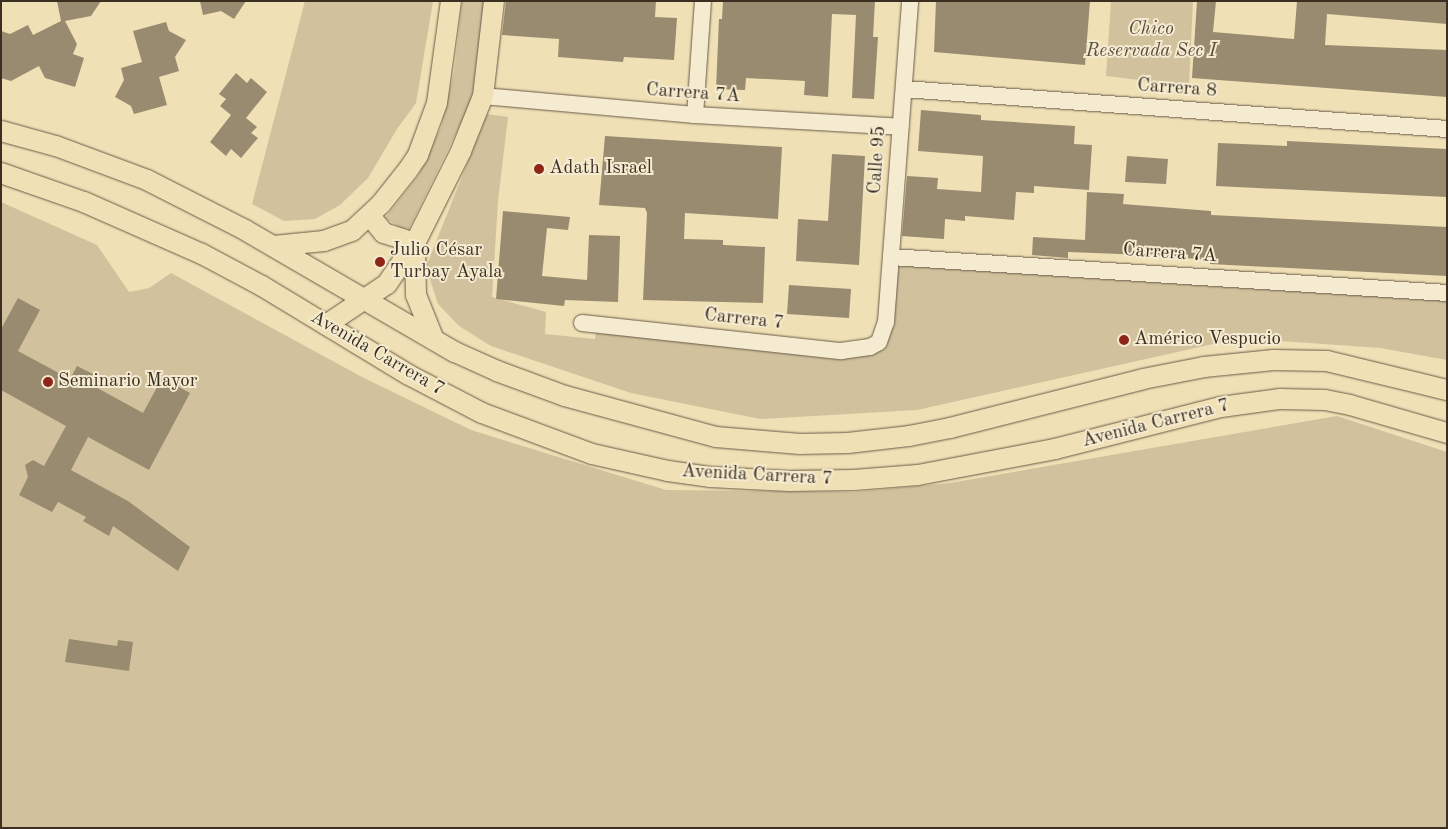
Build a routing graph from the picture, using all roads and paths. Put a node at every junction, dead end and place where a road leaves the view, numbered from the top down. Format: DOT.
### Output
graph roads {
  1 [pos="451,1"];
  2 [pos="494,1"];
  3 [pos="703,1"];
  4 [pos="910,1"];
  5 [pos="904,89"];
  6 [pos="483,96"];
  7 [pos="694,115"];
  8 [pos="901,127"];
  9 [pos="1447,129"];
  10 [pos="1,131"];
  11 [pos="1,173"];
  12 [pos="370,216"];
  13 [pos="416,244"];
  14 [pos="274,246"];
  15 [pos="891,257"];
  16 [pos="1447,294"];
  17 [pos="367,300"];
  18 [pos="886,322"];
  19 [pos="582,323"];
  20 [pos="326,325"];
  21 [pos="434,340"];
  22 [pos="1447,390"];
  23 [pos="1447,433"];
  1 -- 12 [label="main road"];
  2 -- 6 [label="main road"];
  3 -- 7 [label="street"];
  4 -- 5 [label="street, Calle 95"];
  5 -- 8 [label="street, Calle 95"];
  5 -- 9 [label="street, Carrera 8"];
  6 -- 7 [label="street, Carrera 7A"];
  6 -- 13 [label="main road"];
  7 -- 8 [label="street, Carrera 7A"];
  8 -- 15 [label="street, Calle 95"];
  10 -- 14 [label="main road, Avenida Carrera 7"];
  11 -- 20 [label="main road, Avenida Carrera 7"];
  12 -- 13 [label="main road"];
  12 -- 14 [label="main road"];
  13 -- 17 [label="main road"];
  13 -- 21 [label="main road"];
  14 -- 17 [label="main road, Avenida Carrera 7"];
  15 -- 16 [label="street, Carrera 7A"];
  15 -- 18 [label="street, Calle 95"];
  17 -- 20 [label="main road"];
  17 -- 21 [label="main road, Avenida Carrera 7"];
  18 -- 19 [label="street, Carrera 7"];
  20 -- 23 [label="main road, Avenida Carrera 7"];
  21 -- 22 [label="main road, Avenida Carrera 7"];
}
